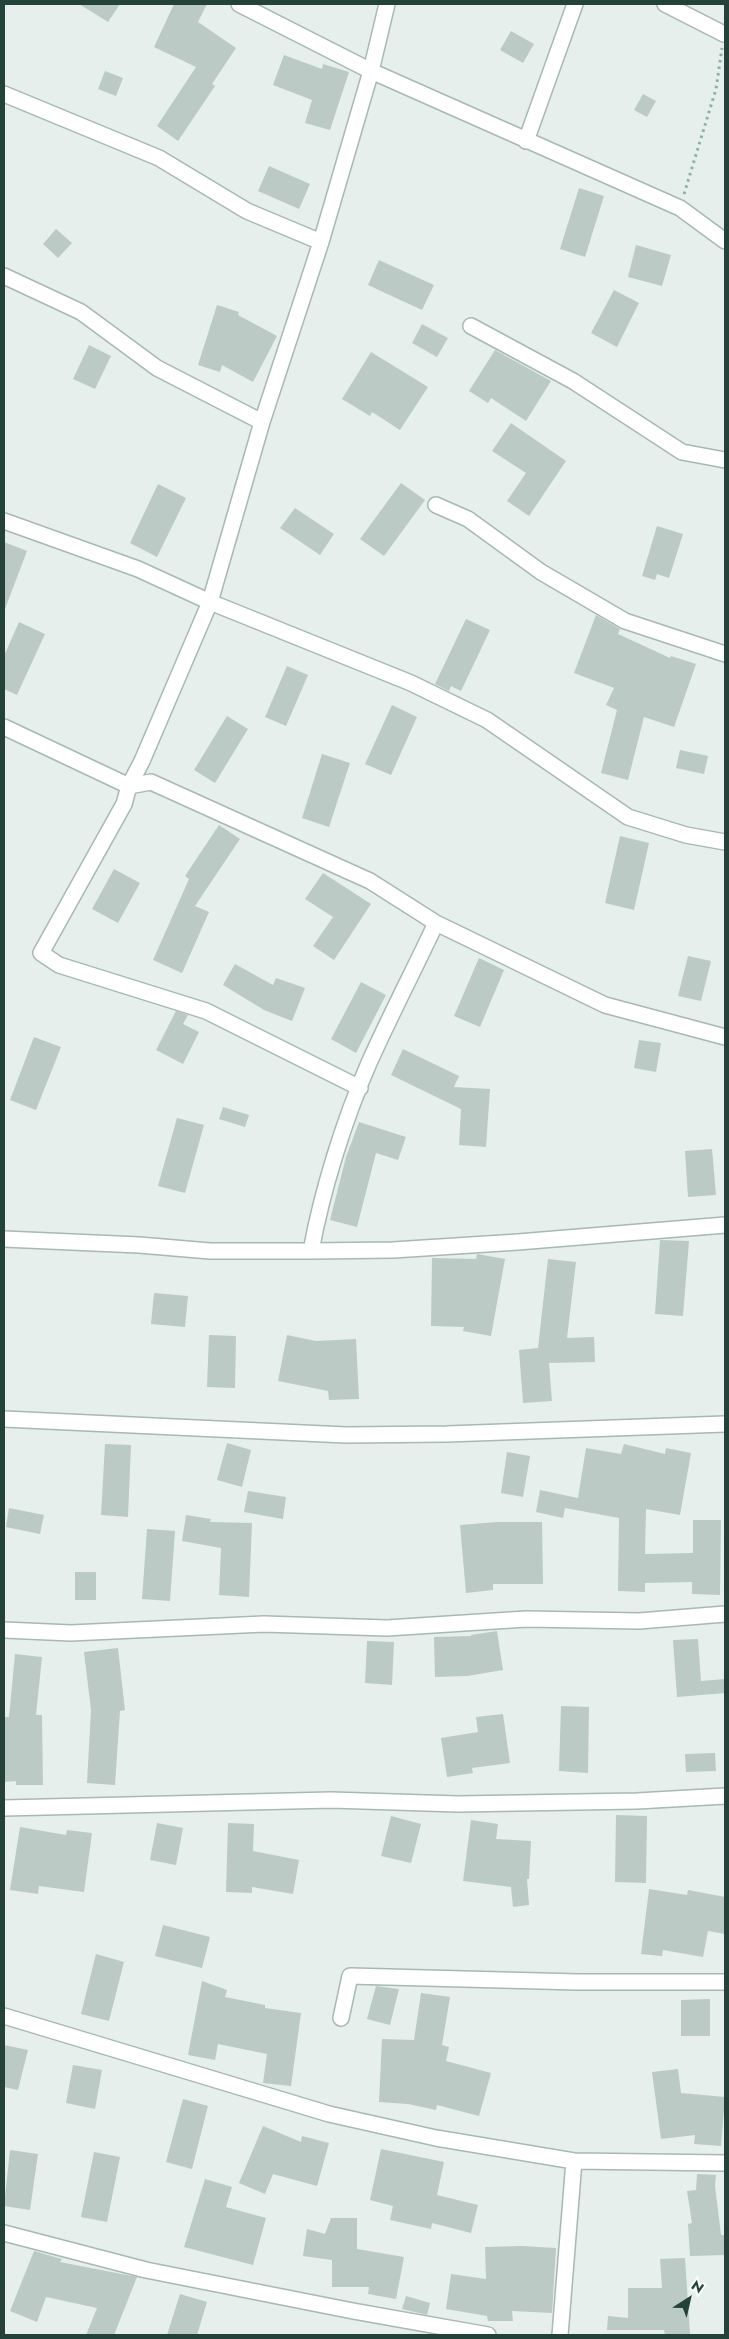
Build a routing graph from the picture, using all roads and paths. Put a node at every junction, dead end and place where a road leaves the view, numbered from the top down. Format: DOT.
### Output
graph roads {
  1 [pos="239,4"];
  2 [pos="386,4"];
  3 [pos="575,4"];
  4 [pos="665,4"];
  5 [pos="724,34"];
  6 [pos="371,71"];
  7 [pos="4,94"];
  8 [pos="526,141"];
  9 [pos="680,208"];
  10 [pos="725,240"];
  11 [pos="321,242"];
  12 [pos="4,276"];
  13 [pos="471,326"];
  14 [pos="262,422"];
  15 [pos="725,460"];
  16 [pos="436,505"];
  17 [pos="4,521"];
  18 [pos="210,602"];
  19 [pos="725,654"];
  20 [pos="4,728"];
  21 [pos="129,786"];
  22 [pos="725,842"];
  23 [pos="436,923"];
  24 [pos="725,1036"];
  25 [pos="360,1088"];
  26 [pos="725,1225"];
  27 [pos="4,1239"];
  28 [pos="311,1251"];
  29 [pos="4,1419"];
  30 [pos="725,1424"];
  31 [pos="725,1614"];
  32 [pos="4,1630"];
  33 [pos="725,1796"];
  34 [pos="4,1808"];
  35 [pos="725,1982"];
  36 [pos="4,2016"];
  37 [pos="341,2018"];
  38 [pos="574,2161"];
  39 [pos="725,2164"];
  40 [pos="4,2233"];
  41 [pos="488,2335"];
  42 [pos="560,2335"];
  1 -- 6 [label="street"];
  2 -- 6 [label="street"];
  3 -- 8 [label="street"];
  4 -- 5 [label="street"];
  5 -- 9 [label="path"];
  6 -- 8 [label="street"];
  6 -- 11 [label="street"];
  7 -- 11 [label="street"];
  8 -- 9 [label="street"];
  9 -- 10 [label="street"];
  11 -- 14 [label="street"];
  12 -- 14 [label="street"];
  13 -- 15 [label="street"];
  14 -- 18 [label="street"];
  16 -- 19 [label="street"];
  17 -- 18 [label="street"];
  18 -- 21 [label="street"];
  18 -- 22 [label="street"];
  20 -- 21 [label="street"];
  21 -- 23 [label="street"];
  21 -- 25 [label="street"];
  23 -- 24 [label="street"];
  23 -- 25 [label="street"];
  25 -- 28 [label="street"];
  26 -- 28 [label="street"];
  27 -- 28 [label="street"];
  29 -- 30 [label="street"];
  31 -- 32 [label="street"];
  33 -- 34 [label="street"];
  35 -- 37 [label="street"];
  36 -- 38 [label="street"];
  38 -- 39 [label="street"];
  38 -- 42 [label="street"];
  40 -- 41 [label="street"];
}
